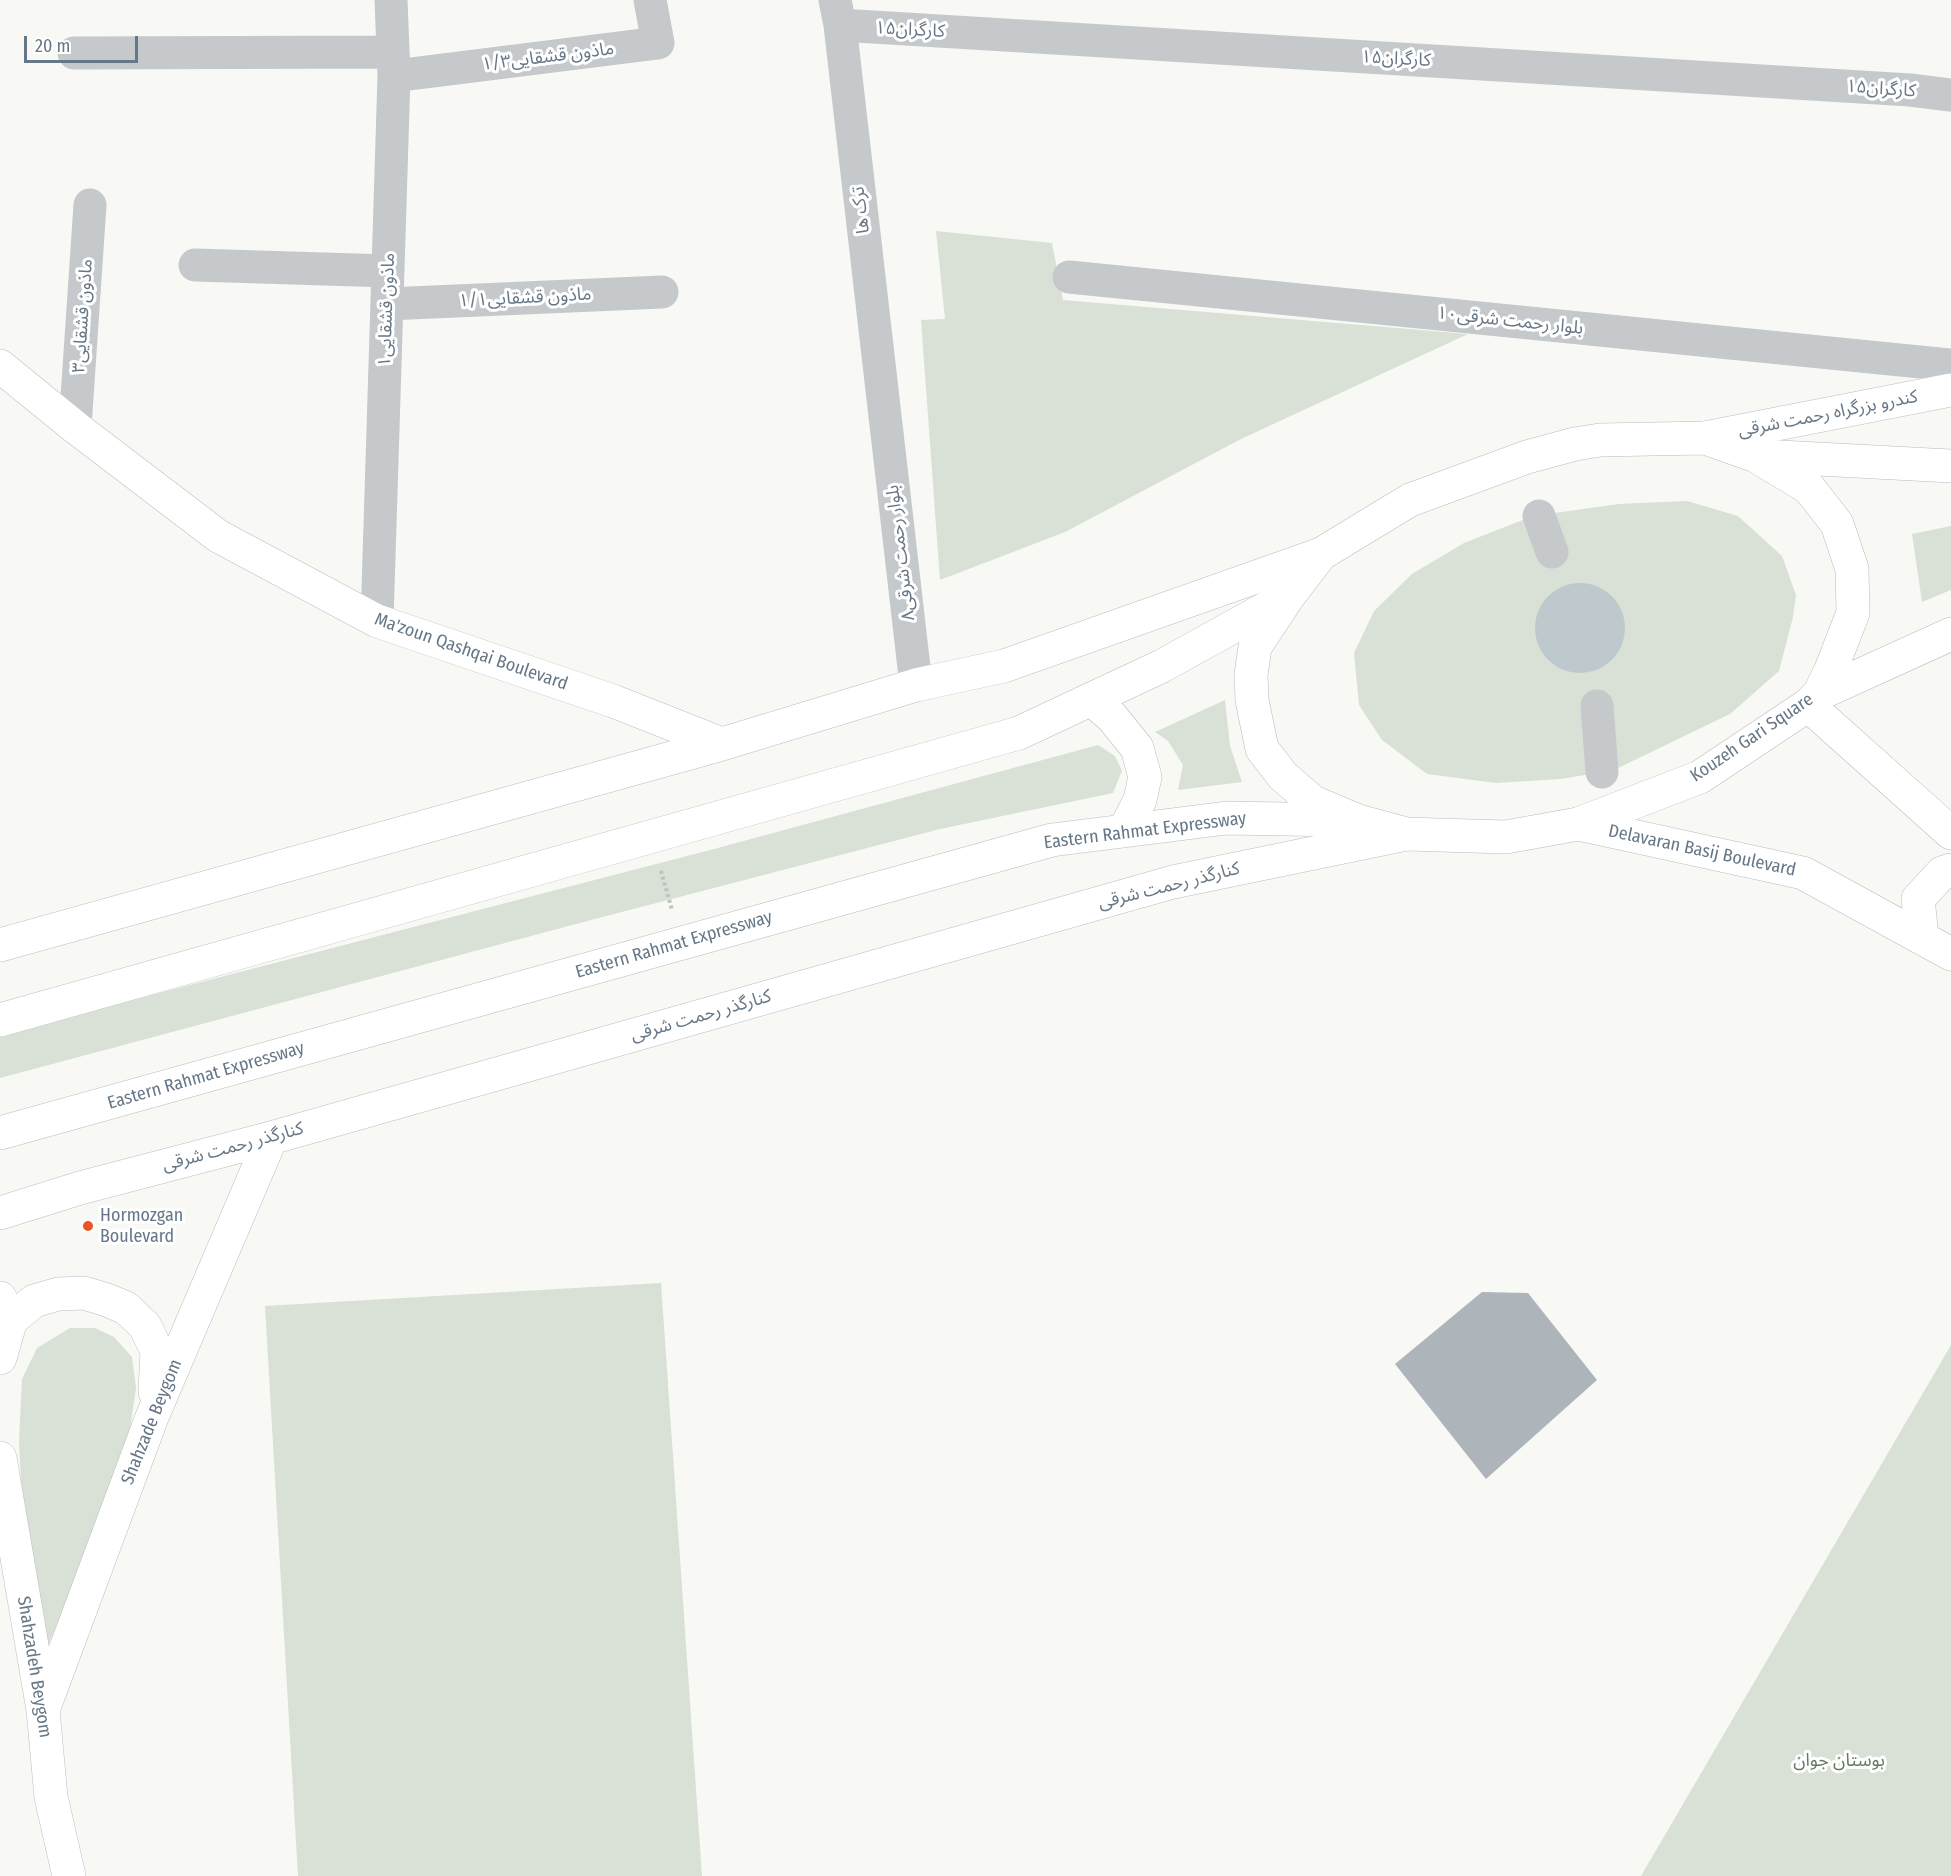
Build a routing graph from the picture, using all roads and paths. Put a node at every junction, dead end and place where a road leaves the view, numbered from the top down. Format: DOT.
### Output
graph roads {
  1 [pos="391,0"];
  2 [pos="650,0"];
  3 [pos="837,13"];
  4 [pos="74,53"];
  5 [pos="394,64"];
  6 [pos="1951,95"];
  7 [pos="90,205"];
  8 [pos="195,265"];
  9 [pos="388,271"];
  10 [pos="1069,276"];
  11 [pos="662,292"];
  12 [pos="387,304"];
  13 [pos="1951,365"];
  14 [pos="0,366"];
  15 [pos="1951,390"];
  16 [pos="886,421"];
  17 [pos="75,427"];
  18 [pos="1705,438"];
  19 [pos="1756,456"];
  20 [pos="1951,466"];
  21 [pos="1539,516"];
  22 [pos="1552,552"];
  23 [pos="1321,554"];
  24 [pos="1288,597"];
  25 [pos="377,621"];
  26 [pos="1951,634"];
  27 [pos="916,685"];
  28 [pos="1091,699"];
  29 [pos="1814,699"];
  30 [pos="1597,706"];
  31 [pos="722,744"];
  32 [pos="1602,772"];
  33 [pos="1358,821"];
  34 [pos="1578,824"];
  35 [pos="1124,831"];
  36 [pos="1951,833"];
  37 [pos="1406,834"];
  38 [pos="652,836"];
  39 [pos="1951,870"];
  40 [pos="1922,938"];
  41 [pos="681,944"];
  42 [pos="0,945"];
  43 [pos="1951,954"];
  44 [pos="0,1020"];
  45 [pos="0,1133"];
  46 [pos="271,1138"];
  47 [pos="0,1213"];
  48 [pos="6,1309"];
  49 [pos="0,1358"];
  50 [pos="152,1417"];
  51 [pos="0,1458"];
  52 [pos="43,1710"];
  53 [pos="69,1876"];
  1 -- 5 [label="street, ماذون قشقایی۱"];
  2 -- 5 [label="street, ماذون قشقایی۱/۳"];
  3 -- 6 [label="street, ۱۵کارگران"];
  3 -- 16 [label="street, ترک ها"];
  4 -- 5 [label="street"];
  5 -- 9 [label="street, ماذون قشقایی۱"];
  7 -- 17 [label="street, ماذون قشقایی۳"];
  8 -- 9 [label="street"];
  9 -- 12 [label="street, ماذون قشقایی۱"];
  10 -- 13 [label="street, ۱۰بلوار رحمت شرقی"];
  11 -- 12 [label="street, ماذون قشقایی۱/۱"];
  12 -- 25 [label="street, ماذون قشقایی۱"];
  14 -- 17 [label="main road, Ma'zoun Qashqai Boulevard"];
  15 -- 18 [label="main road, کندرو بزرگراه رحمت شرقی"];
  16 -- 27 [label="street, بلوار رحمت شرقی۸"];
  17 -- 25 [label="main road, Ma'zoun Qashqai Boulevard"];
  18 -- 19 [label="main road, Kouzeh Gari Square"];
  18 -- 23 [label="main road, Kouzeh Gari Square"];
  19 -- 20 [label="main road"];
  19 -- 29 [label="main road, Kouzeh Gari Square"];
  21 -- 22 [label="street"];
  23 -- 24 [label="main road, Kouzeh Gari Square"];
  23 -- 27 [label="main road"];
  24 -- 28 [label="main road"];
  24 -- 33 [label="main road, Kouzeh Gari Square"];
  25 -- 31 [label="main road, Ma'zoun Qashqai Boulevard"];
  26 -- 29 [label="main road"];
  27 -- 31 [label="main road"];
  28 -- 35 [label="main road"];
  28 -- 38 [label="main road"];
  29 -- 34 [label="main road, Kouzeh Gari Square"];
  29 -- 36 [label="main road"];
  30 -- 32 [label="street"];
  31 -- 42 [label="main road"];
  33 -- 35 [label="main road, Eastern Rahmat Expressway"];
  33 -- 37 [label="main road, Kouzeh Gari Square"];
  34 -- 37 [label="main road, Kouzeh Gari Square"];
  34 -- 40 [label="main road, Delavaran Basij Boulevard"];
  35 -- 41 [label="main road, Eastern Rahmat Expressway"];
  37 -- 46 [label="main road, کنارگذر رحمت شرقی"];
  38 -- 41 [label="path"];
  38 -- 44 [label="main road"];
  39 -- 40 [label="main road"];
  40 -- 43 [label="main road, Delavaran Basij Boulevard"];
  41 -- 45 [label="main road, Eastern Rahmat Expressway"];
  46 -- 47 [label="main road, کنارگذر رحمت شرقی"];
  46 -- 50 [label="main road, Shahzade Beygom"];
  48 -- 49 [label="main road"];
  48 -- 50 [label="main road"];
  50 -- 52 [label="main road, Shahzade Beygom"];
  51 -- 52 [label="main road, Shahzadeh Beygom"];
  52 -- 53 [label="main road, Shahzadeh Beygom"];
}
